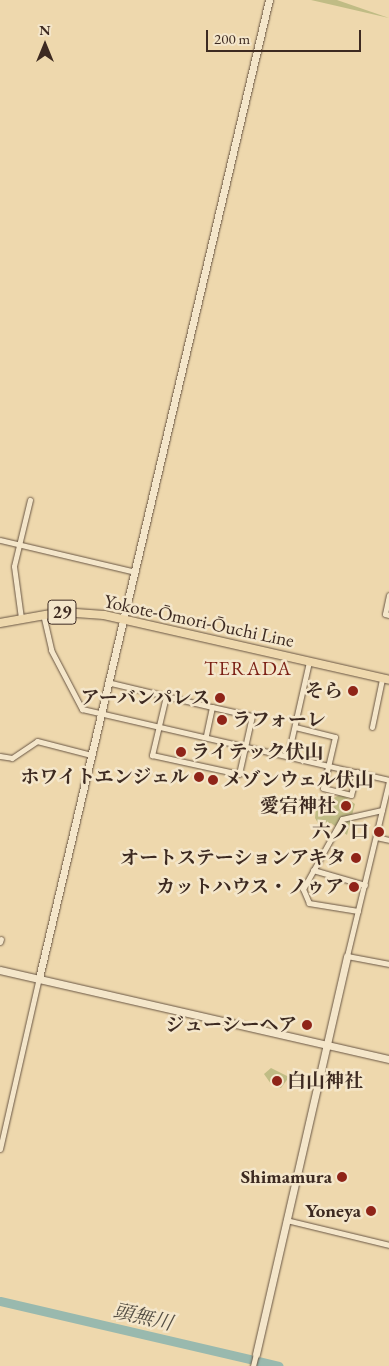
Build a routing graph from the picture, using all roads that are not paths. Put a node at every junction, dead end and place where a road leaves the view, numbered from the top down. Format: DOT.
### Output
graph roads {
  1 [pos="269,0"];
  2 [pos="30,500"];
  3 [pos="0,540"];
  4 [pos="21,545"];
  5 [pos="135,572"];
  6 [pos="389,595"];
  7 [pos="43,614"];
  8 [pos="389,615"];
  9 [pos="21,618"];
  10 [pos="125,619"];
  11 [pos="0,623"];
  12 [pos="309,662"];
  13 [pos="386,680"];
  14 [pos="111,683"];
  15 [pos="166,696"];
  16 [pos="212,707"];
  17 [pos="104,712"];
  18 [pos="159,725"];
  19 [pos="295,727"];
  20 [pos="372,727"];
  21 [pos="206,736"];
  22 [pos="246,746"];
  23 [pos="288,755"];
  24 [pos="0,756"];
  25 [pos="91,756"];
  26 [pos="329,765"];
  27 [pos="357,772"];
  28 [pos="389,780"];
  29 [pos="382,810"];
  30 [pos="376,837"];
  31 [pos="389,840"];
  32 [pos="313,870"];
  33 [pos="365,885"];
  34 [pos="358,911"];
  35 [pos="347,956"];
  36 [pos="389,964"];
  37 [pos="0,970"];
  38 [pos="39,978"];
  39 [pos="326,1044"];
  40 [pos="389,1059"];
  41 [pos="0,1149"];
  42 [pos="286,1220"];
  43 [pos="389,1245"];
  44 [pos="256,1354"];
  45 [pos="253,1366"];
  1 -- 5 [label="street"];
  2 -- 4 [label="street"];
  3 -- 4 [label="street"];
  4 -- 5 [label="street"];
  4 -- 9 [label="street"];
  5 -- 10 [label="street"];
  6 -- 8 [label="street"];
  7 -- 9 [label="main road, Yokote-Ōmori-Ōuchi Line / 29"];
  7 -- 10 [label="main road, Yokote-Ōmori-Ōuchi Line / 29"];
  7 -- 17 [label="street"];
  9 -- 11 [label="main road, Yokote-Ōmori-Ōuchi Line / 29"];
  10 -- 12 [label="main road, Yokote-Ōmori-Ōuchi Line / 29"];
  10 -- 14 [label="street"];
  12 -- 13 [label="main road, Yokote-Ōmori-Ōuchi Line / 29"];
  12 -- 19 [label="street"];
  13 -- 20 [label="street"];
  14 -- 15 [label="street"];
  14 -- 17 [label="street"];
  15 -- 16 [label="street"];
  15 -- 18 [label="street"];
  16 -- 21 [label="street"];
  16 -- 22 [label="street"];
  17 -- 18 [label="street"];
  17 -- 25 [label="street"];
  18 -- 21 [label="street"];
  18 -- 22 [label="street"];
  19 -- 23 [label="street"];
  19 -- 26 [label="street"];
  21 -- 22 [label="street"];
  22 -- 23 [label="street"];
  23 -- 26 [label="street"];
  24 -- 25 [label="street"];
  25 -- 38 [label="street"];
  26 -- 27 [label="street"];
  26 -- 27 [label="street"];
  27 -- 28 [label="street"];
  28 -- 29 [label="street"];
  29 -- 30 [label="street"];
  29 -- 32 [label="street"];
  30 -- 31 [label="street"];
  30 -- 33 [label="street"];
  32 -- 33 [label="street"];
  32 -- 34 [label="street"];
  33 -- 34 [label="street"];
  34 -- 35 [label="street"];
  35 -- 36 [label="street"];
  35 -- 39 [label="street"];
  37 -- 38 [label="street"];
  38 -- 39 [label="street"];
  38 -- 41 [label="street"];
  39 -- 40 [label="street"];
  39 -- 42 [label="street"];
  42 -- 43 [label="street"];
  42 -- 44 [label="street"];
  44 -- 45 [label="street"];
}
